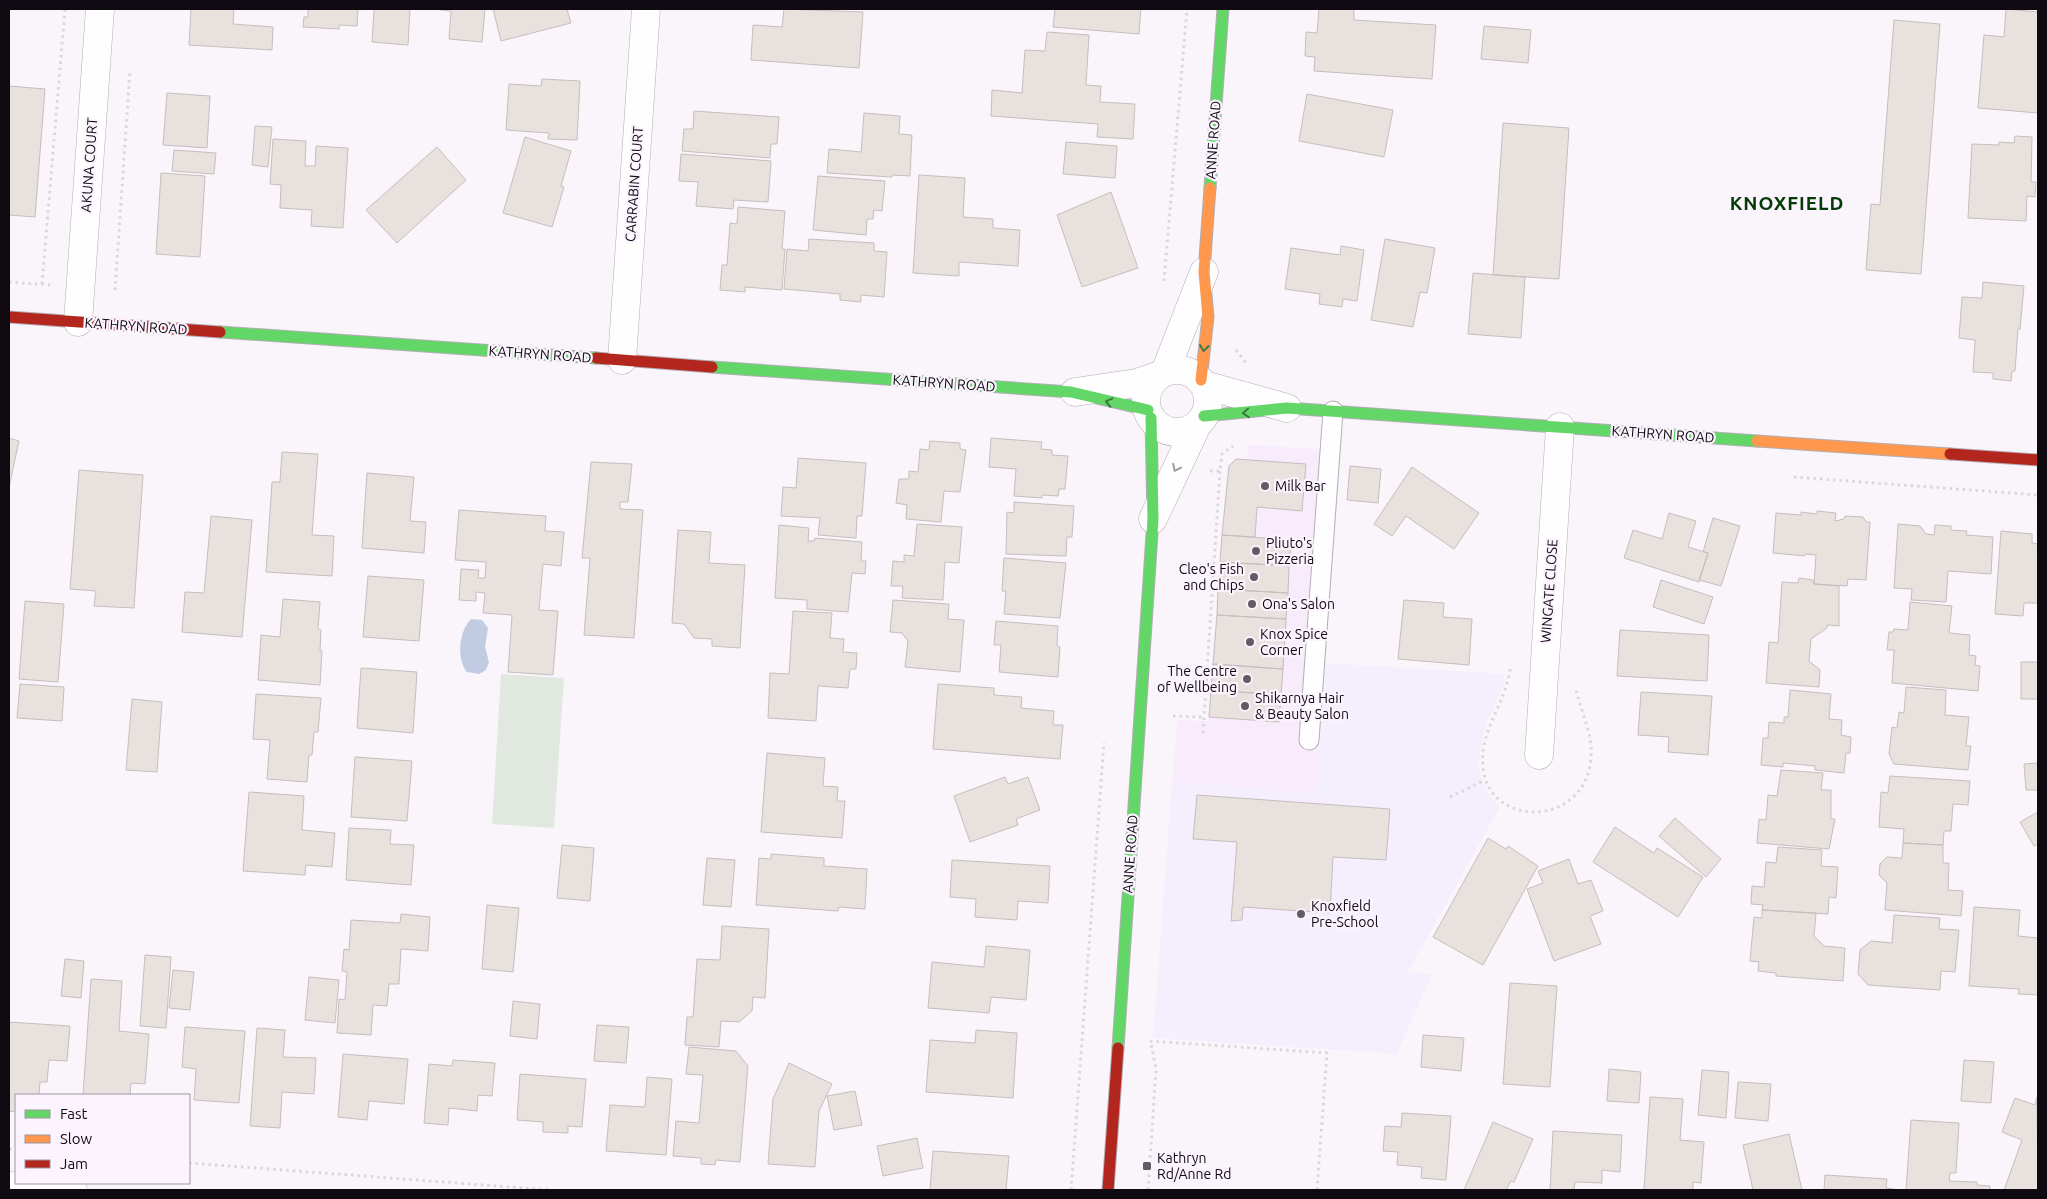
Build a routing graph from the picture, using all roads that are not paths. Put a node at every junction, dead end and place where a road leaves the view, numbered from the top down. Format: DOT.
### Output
graph roads {
  1 [pos="100,9"];
  2 [pos="646,9"];
  3 [pos="1223,9"];
  4 [pos="1204,272"];
  5 [pos="9,317"];
  6 [pos="78,322"];
  7 [pos="622,360"];
  8 [pos="1162,374"];
  9 [pos="1202,382"];
  10 [pos="1071,392"];
  11 [pos="1287,408"];
  12 [pos="1333,411"];
  13 [pos="1149,414"];
  14 [pos="1201,420"];
  15 [pos="1560,427"];
  16 [pos="2038,460"];
  17 [pos="1153,519"];
  18 [pos="1309,740"];
  19 [pos="1539,755"];
  20 [pos="9,1186"];
  21 [pos="73,1190"];
  22 [pos="1108,1190"];
  1 -- 6 [label="street, AKUNA COURT"];
  2 -- 7 [label="street, CARRABIN COURT"];
  3 -- 4 [label="street, ANNE ROAD"];
  4 -- 8 [label="street, ANNE ROAD"];
  4 -- 9 [label="street, ANNE ROAD, one-way"];
  5 -- 6 [label="street, KATHRYN ROAD"];
  6 -- 7 [label="street, KATHRYN ROAD"];
  7 -- 10 [label="street, KATHRYN ROAD"];
  8 -- 9 [label="street"];
  8 -- 10 [label="street, KATHRYN ROAD"];
  8 -- 13 [label="street"];
  9 -- 11 [label="street, KATHRYN ROAD"];
  9 -- 14 [label="street"];
  13 -- 10 [label="street, KATHRYN ROAD, one-way"];
  11 -- 12 [label="street, KATHRYN ROAD"];
  11 -- 14 [label="street, KATHRYN ROAD, one-way"];
  12 -- 15 [label="street, KATHRYN ROAD"];
  12 -- 18 [label="lane"];
  13 -- 14 [label="street"];
  13 -- 17 [label="street, ANNE ROAD"];
  14 -- 17 [label="street, ANNE ROAD, one-way"];
  15 -- 16 [label="street, KATHRYN ROAD"];
  15 -- 19 [label="street, WINGATE CLOSE"];
  17 -- 22 [label="street, ANNE ROAD"];
  20 -- 21 [label="street"];
}
